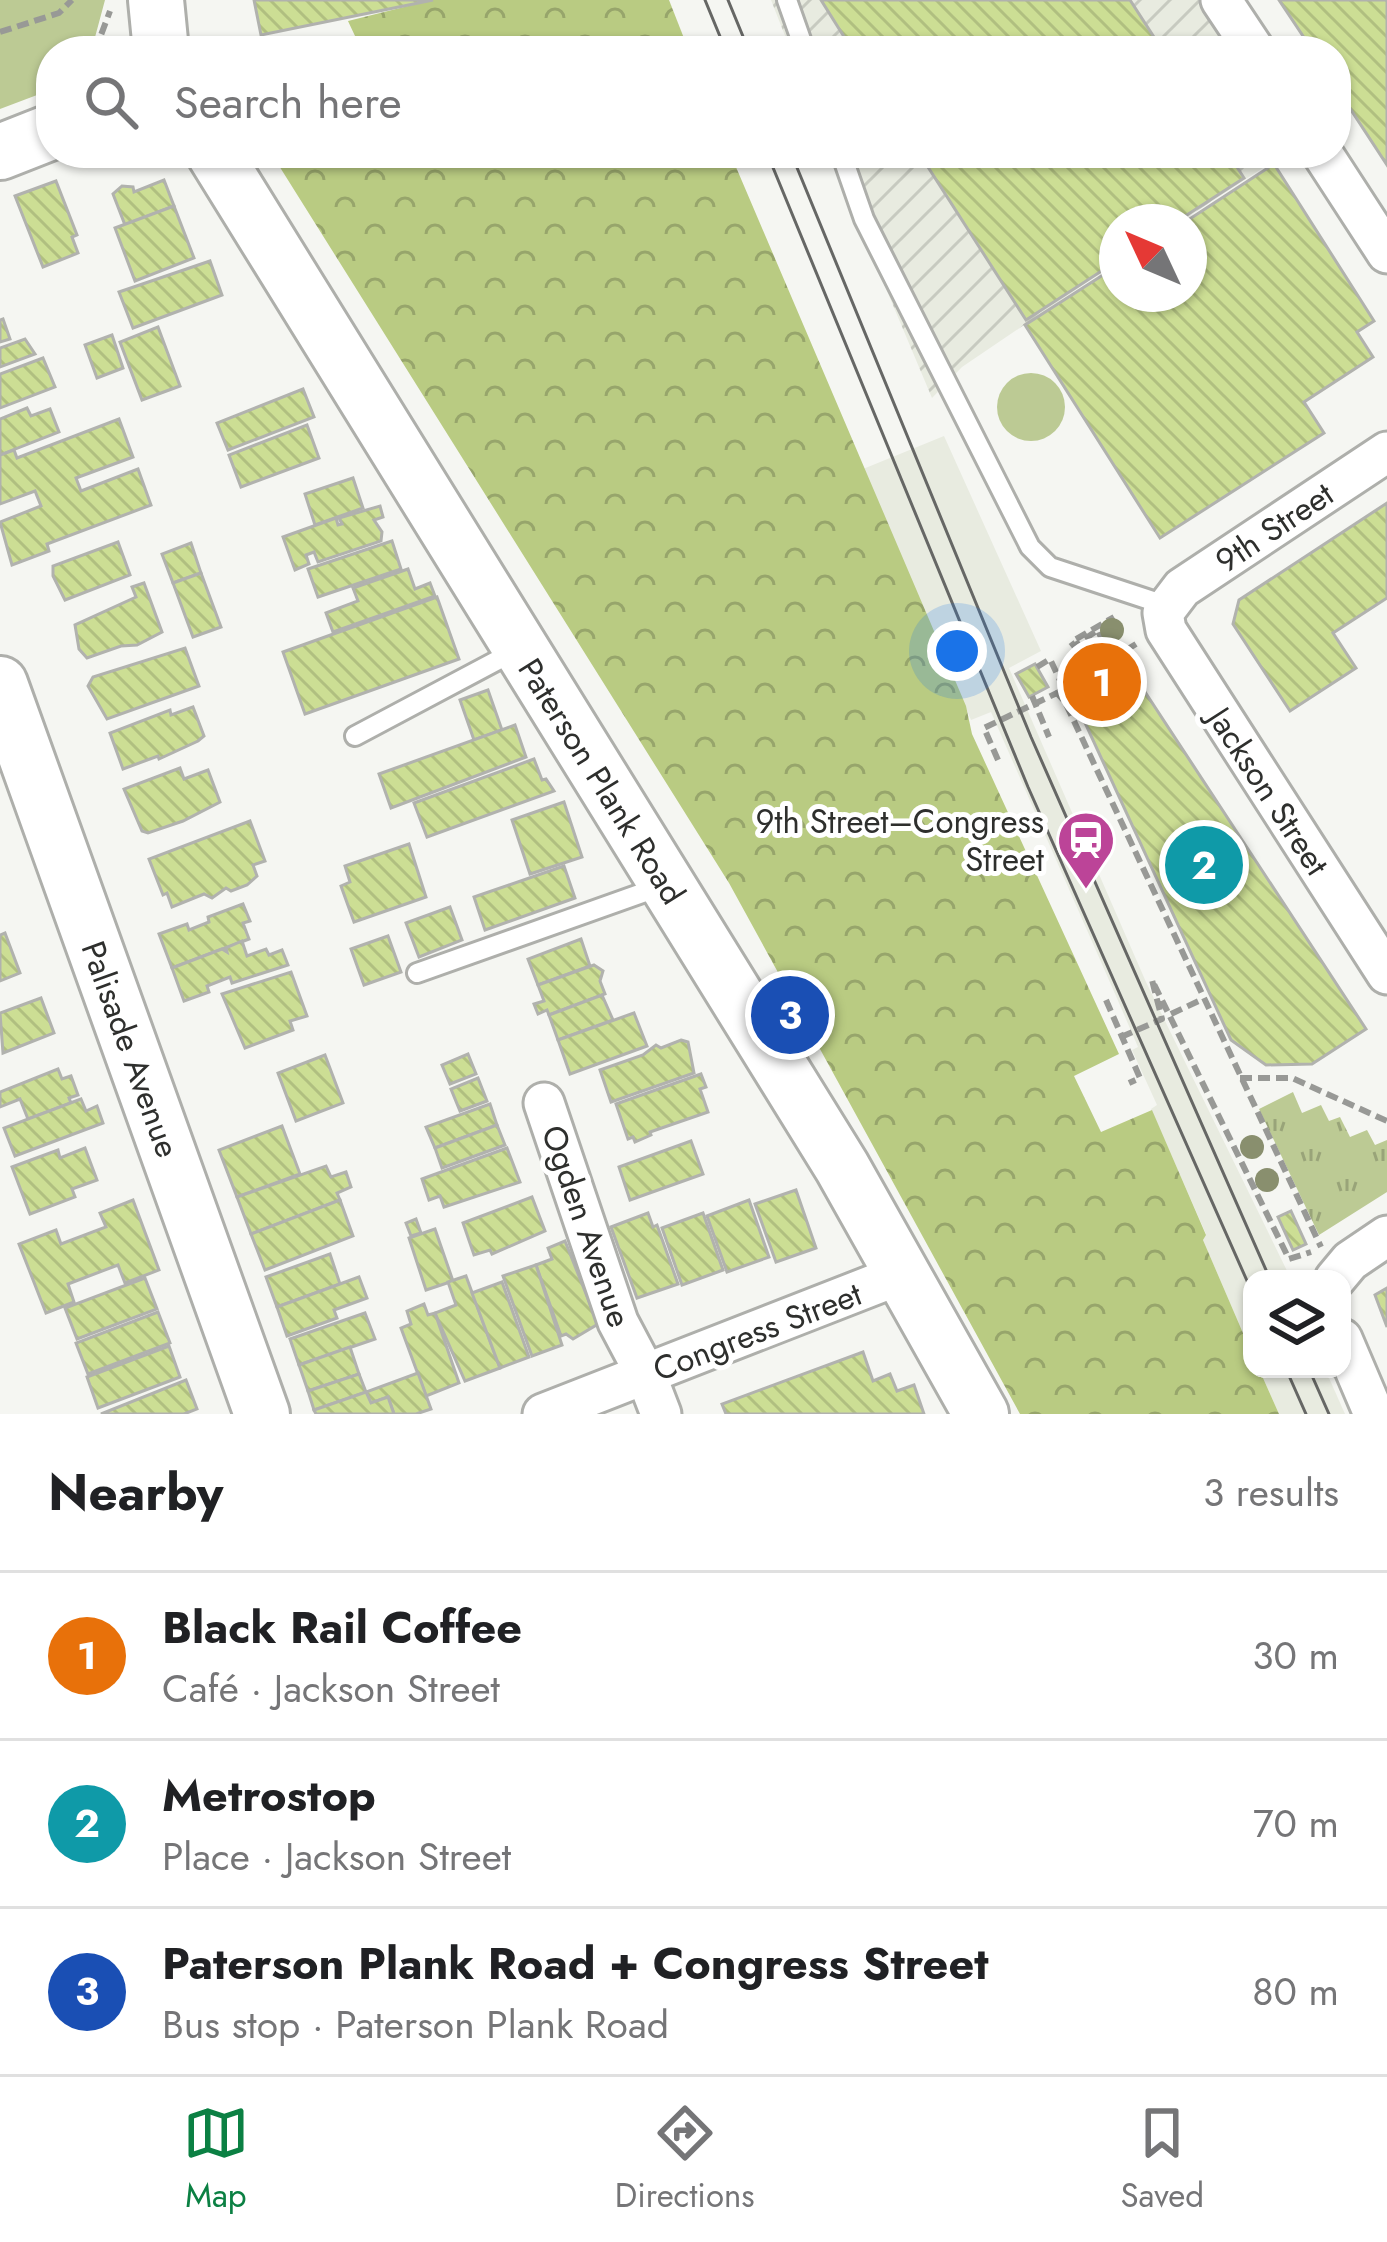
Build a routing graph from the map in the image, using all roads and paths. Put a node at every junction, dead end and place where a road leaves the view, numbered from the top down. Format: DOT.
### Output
graph roads {
  1 [pos="71,0"];
  2 [pos="787,0"];
  3 [pos="1222,0"];
  4 [pos="133,5"];
  5 [pos="0,32"];
  6 [pos="107,36"];
  7 [pos="152,36"];
  8 [pos="800,36"];
  9 [pos="1245,36"];
  10 [pos="36,138"];
  11 [pos="0,152"];
  12 [pos="223,168"];
  13 [pos="846,168"];
  14 [pos="1332,168"];
  15 [pos="1387,253"];
  16 [pos="1387,452"];
  17 [pos="1166,605"];
  18 [pos="1123,616"];
  19 [pos="1137,644"];
  20 [pos="520,648"];
  21 [pos="1110,659"];
  22 [pos="1037,667"];
  23 [pos="0,684"];
  24 [pos="1061,691"];
  25 [pos="1034,700"];
  26 [pos="355,736"];
  27 [pos="1049,737"];
  28 [pos="998,760"];
  29 [pos="667,885"];
  30 [pos="417,974"];
  31 [pos="1387,974"];
  32 [pos="1106,1000"];
  33 [pos="1203,1000"];
  34 [pos="1171,1014"];
  35 [pos="1121,1037"];
  36 [pos="1240,1078"];
  37 [pos="1129,1083"];
  38 [pos="544,1103"];
  39 [pos="1387,1121"];
  40 [pos="1387,1237"];
  41 [pos="1327,1267"];
  42 [pos="904,1273"];
  43 [pos="1351,1360"];
  44 [pos="646,1375"];
  45 [pos="262,1414"];
  46 [pos="543,1414"];
  47 [pos="661,1414"];
  48 [pos="981,1414"];
  49 [pos="1374,1414"];
  1 -- 5 [label="path"];
  2 -- 8 [label="lane"];
  3 -- 9 [label="street"];
  4 -- 6 [label="path"];
  4 -- 7 [label="main road"];
  10 -- 11 [label="main road"];
  12 -- 20 [label="main road, Paterson Plank Road"];
  13 -- 17 [label="lane"];
  14 -- 15 [label="street"];
  16 -- 17 [label="street, 9th Street"];
  17 -- 31 [label="street, Jackson Street"];
  18 -- 21 [label="path"];
  19 -- 21 [label="path"];
  20 -- 26 [label="lane"];
  20 -- 29 [label="main road, Paterson Plank Road"];
  21 -- 24 [label="path"];
  22 -- 24 [label="path"];
  23 -- 45 [label="main road, Palisade Avenue"];
  24 -- 25 [label="path"];
  24 -- 33 [label="path"];
  25 -- 27 [label="path"];
  25 -- 28 [label="path"];
  29 -- 30 [label="lane"];
  29 -- 42 [label="main road, Paterson Plank Road"];
  32 -- 35 [label="path"];
  33 -- 34 [label="path"];
  33 -- 36 [label="path"];
  34 -- 35 [label="path"];
  34 -- 41 [label="path"];
  35 -- 37 [label="path"];
  36 -- 39 [label="path"];
  36 -- 41 [label="path"];
  38 -- 44 [label="street, Ogden Avenue"];
  40 -- 41 [label="street"];
  42 -- 44 [label="street, Congress Street"];
  42 -- 48 [label="main road, Paterson Plank Road"];
  43 -- 49 [label="street"];
  44 -- 46 [label="street, Congress Street"];
  44 -- 47 [label="street, Ogden Avenue"];
}
